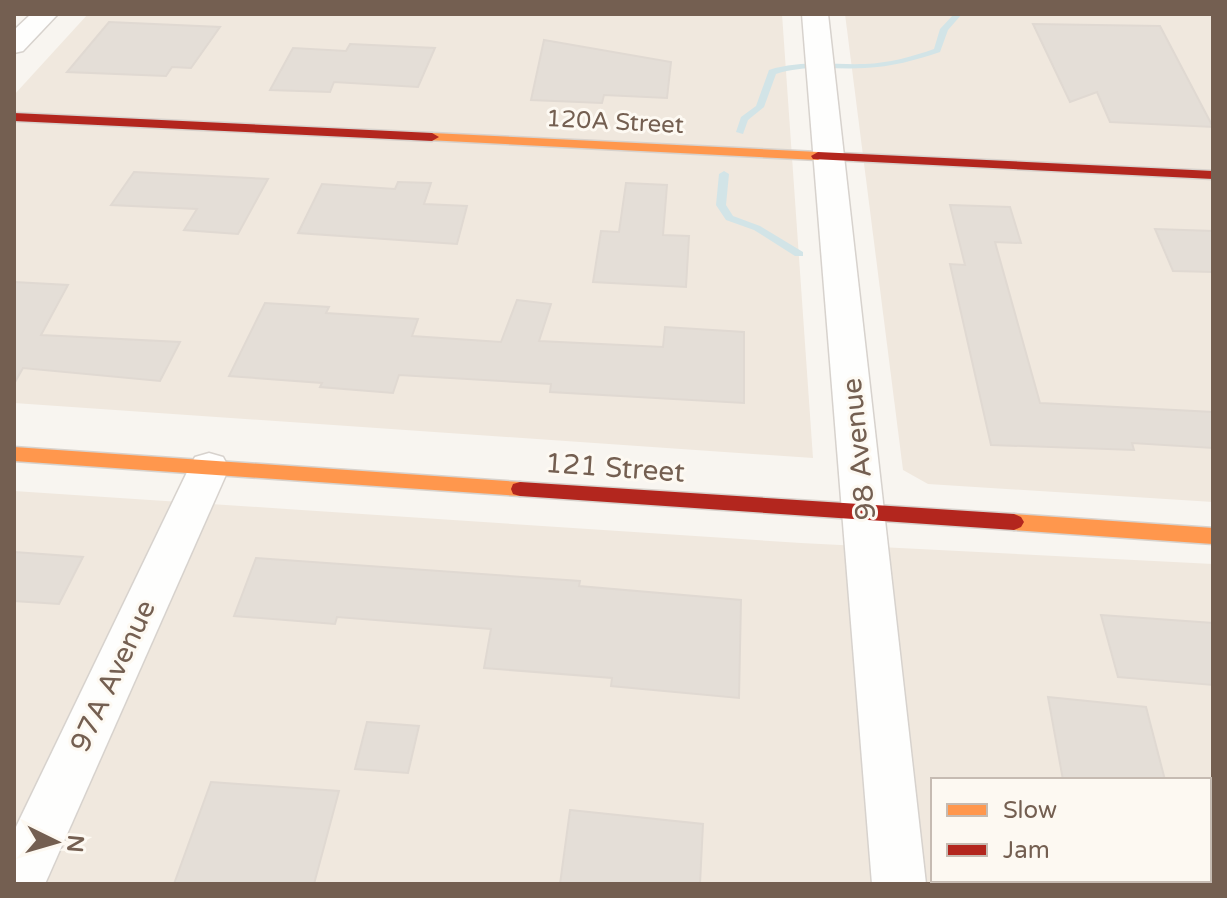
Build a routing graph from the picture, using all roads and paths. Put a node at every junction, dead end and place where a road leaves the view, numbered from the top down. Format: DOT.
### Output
graph roads {
  1 [pos="45,14"];
  2 [pos="815,14"];
  3 [pos="14,45"];
  4 [pos="14,117"];
  5 [pos="829,156"];
  6 [pos="1213,175"];
  7 [pos="14,454"];
  8 [pos="209,468"];
  9 [pos="866,513"];
  10 [pos="1213,536"];
  11 [pos="17,884"];
  12 [pos="899,884"];
  1 -- 3 [label="street"];
  2 -- 5 [label="street, 98 Avenue"];
  4 -- 5 [label="street, 120A Street"];
  5 -- 6 [label="street, 120A Street"];
  5 -- 9 [label="street, 98 Avenue"];
  7 -- 8 [label="street, 121 Street"];
  8 -- 9 [label="street, 121 Street"];
  8 -- 11 [label="street, 97A Avenue"];
  9 -- 10 [label="street, 121 Street"];
  9 -- 12 [label="street, 98 Avenue"];
}
